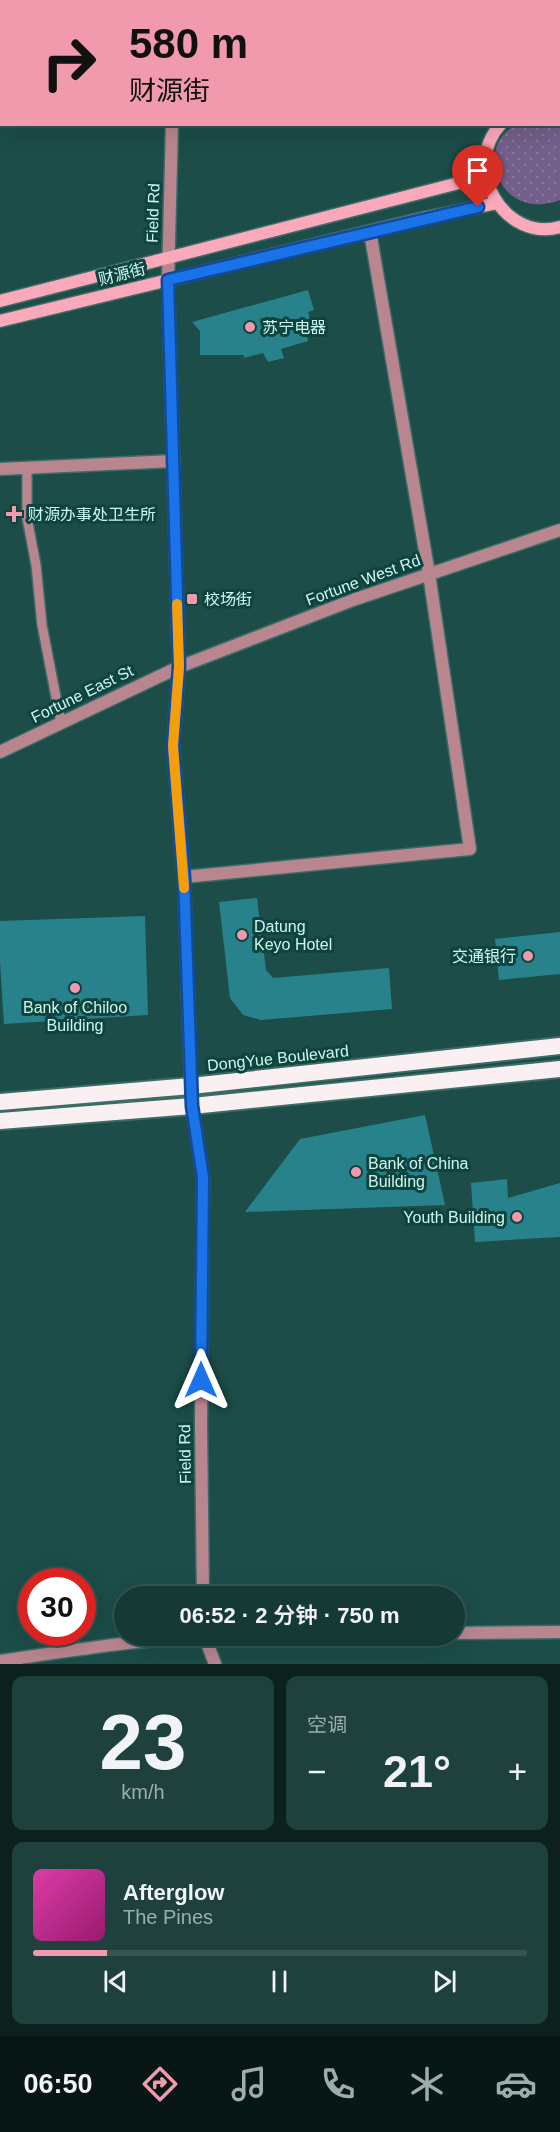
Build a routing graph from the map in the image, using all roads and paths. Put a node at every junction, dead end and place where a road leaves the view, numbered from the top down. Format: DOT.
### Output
graph roads {
  1 [pos="172,126"];
  2 [pos="499,126"];
  3 [pos="486,176"];
  4 [pos="497,203"];
  5 [pos="370,232"];
  6 [pos="558,232"];
  7 [pos="168,256"];
  8 [pos="168,280"];
  9 [pos="0,301"];
  10 [pos="0,321"];
  11 [pos="174,461"];
  12 [pos="27,468"];
  13 [pos="0,469"];
  14 [pos="560,530"];
  15 [pos="429,574"];
  16 [pos="179,667"];
  17 [pos="61,723"];
  18 [pos="0,752"];
  19 [pos="184,877"];
  20 [pos="560,1046"];
  21 [pos="560,1068"];
  22 [pos="191,1086"];
  23 [pos="0,1102"];
  24 [pos="192,1106"];
  25 [pos="0,1121"];
  26 [pos="203,1586"];
  27 [pos="560,1632"];
  28 [pos="465,1633"];
  29 [pos="114,1645"];
  30 [pos="208,1646"];
  31 [pos="0,1661"];
  32 [pos="215,1664"];
  1 -- 7 [label="street, Field Rd"];
  2 -- 3 [label="main road"];
  3 -- 4 [label="main road"];
  3 -- 7 [label="main road, 财源街"];
  4 -- 5 [label="main road, 财源街"];
  4 -- 6 [label="main road"];
  5 -- 8 [label="main road, 财源街"];
  5 -- 15 [label="street"];
  7 -- 8 [label="street, Field Rd"];
  7 -- 9 [label="main road, 财源街"];
  8 -- 10 [label="main road, 财源街"];
  8 -- 11 [label="street, Field Rd"];
  11 -- 12 [label="street"];
  11 -- 16 [label="street, Field Rd"];
  12 -- 13 [label="street"];
  12 -- 17 [label="street"];
  14 -- 15 [label="street, Fortune West Rd"];
  15 -- 16 [label="street, Fortune West Rd"];
  15 -- 19 [label="street"];
  16 -- 17 [label="street, Fortune East St"];
  16 -- 19 [label="street, Field Rd"];
  17 -- 18 [label="street, Fortune East St"];
  19 -- 22 [label="street, Field Rd"];
  20 -- 22 [label="highway, DongYue Boulevard"];
  21 -- 24 [label="highway"];
  22 -- 23 [label="highway, DongYue Boulevard"];
  22 -- 24 [label="street, Field Rd"];
  24 -- 25 [label="highway"];
  24 -- 26 [label="street, Field Rd"];
  27 -- 28 [label="street"];
  29 -- 31 [label="street"];
  30 -- 32 [label="street"];
}
